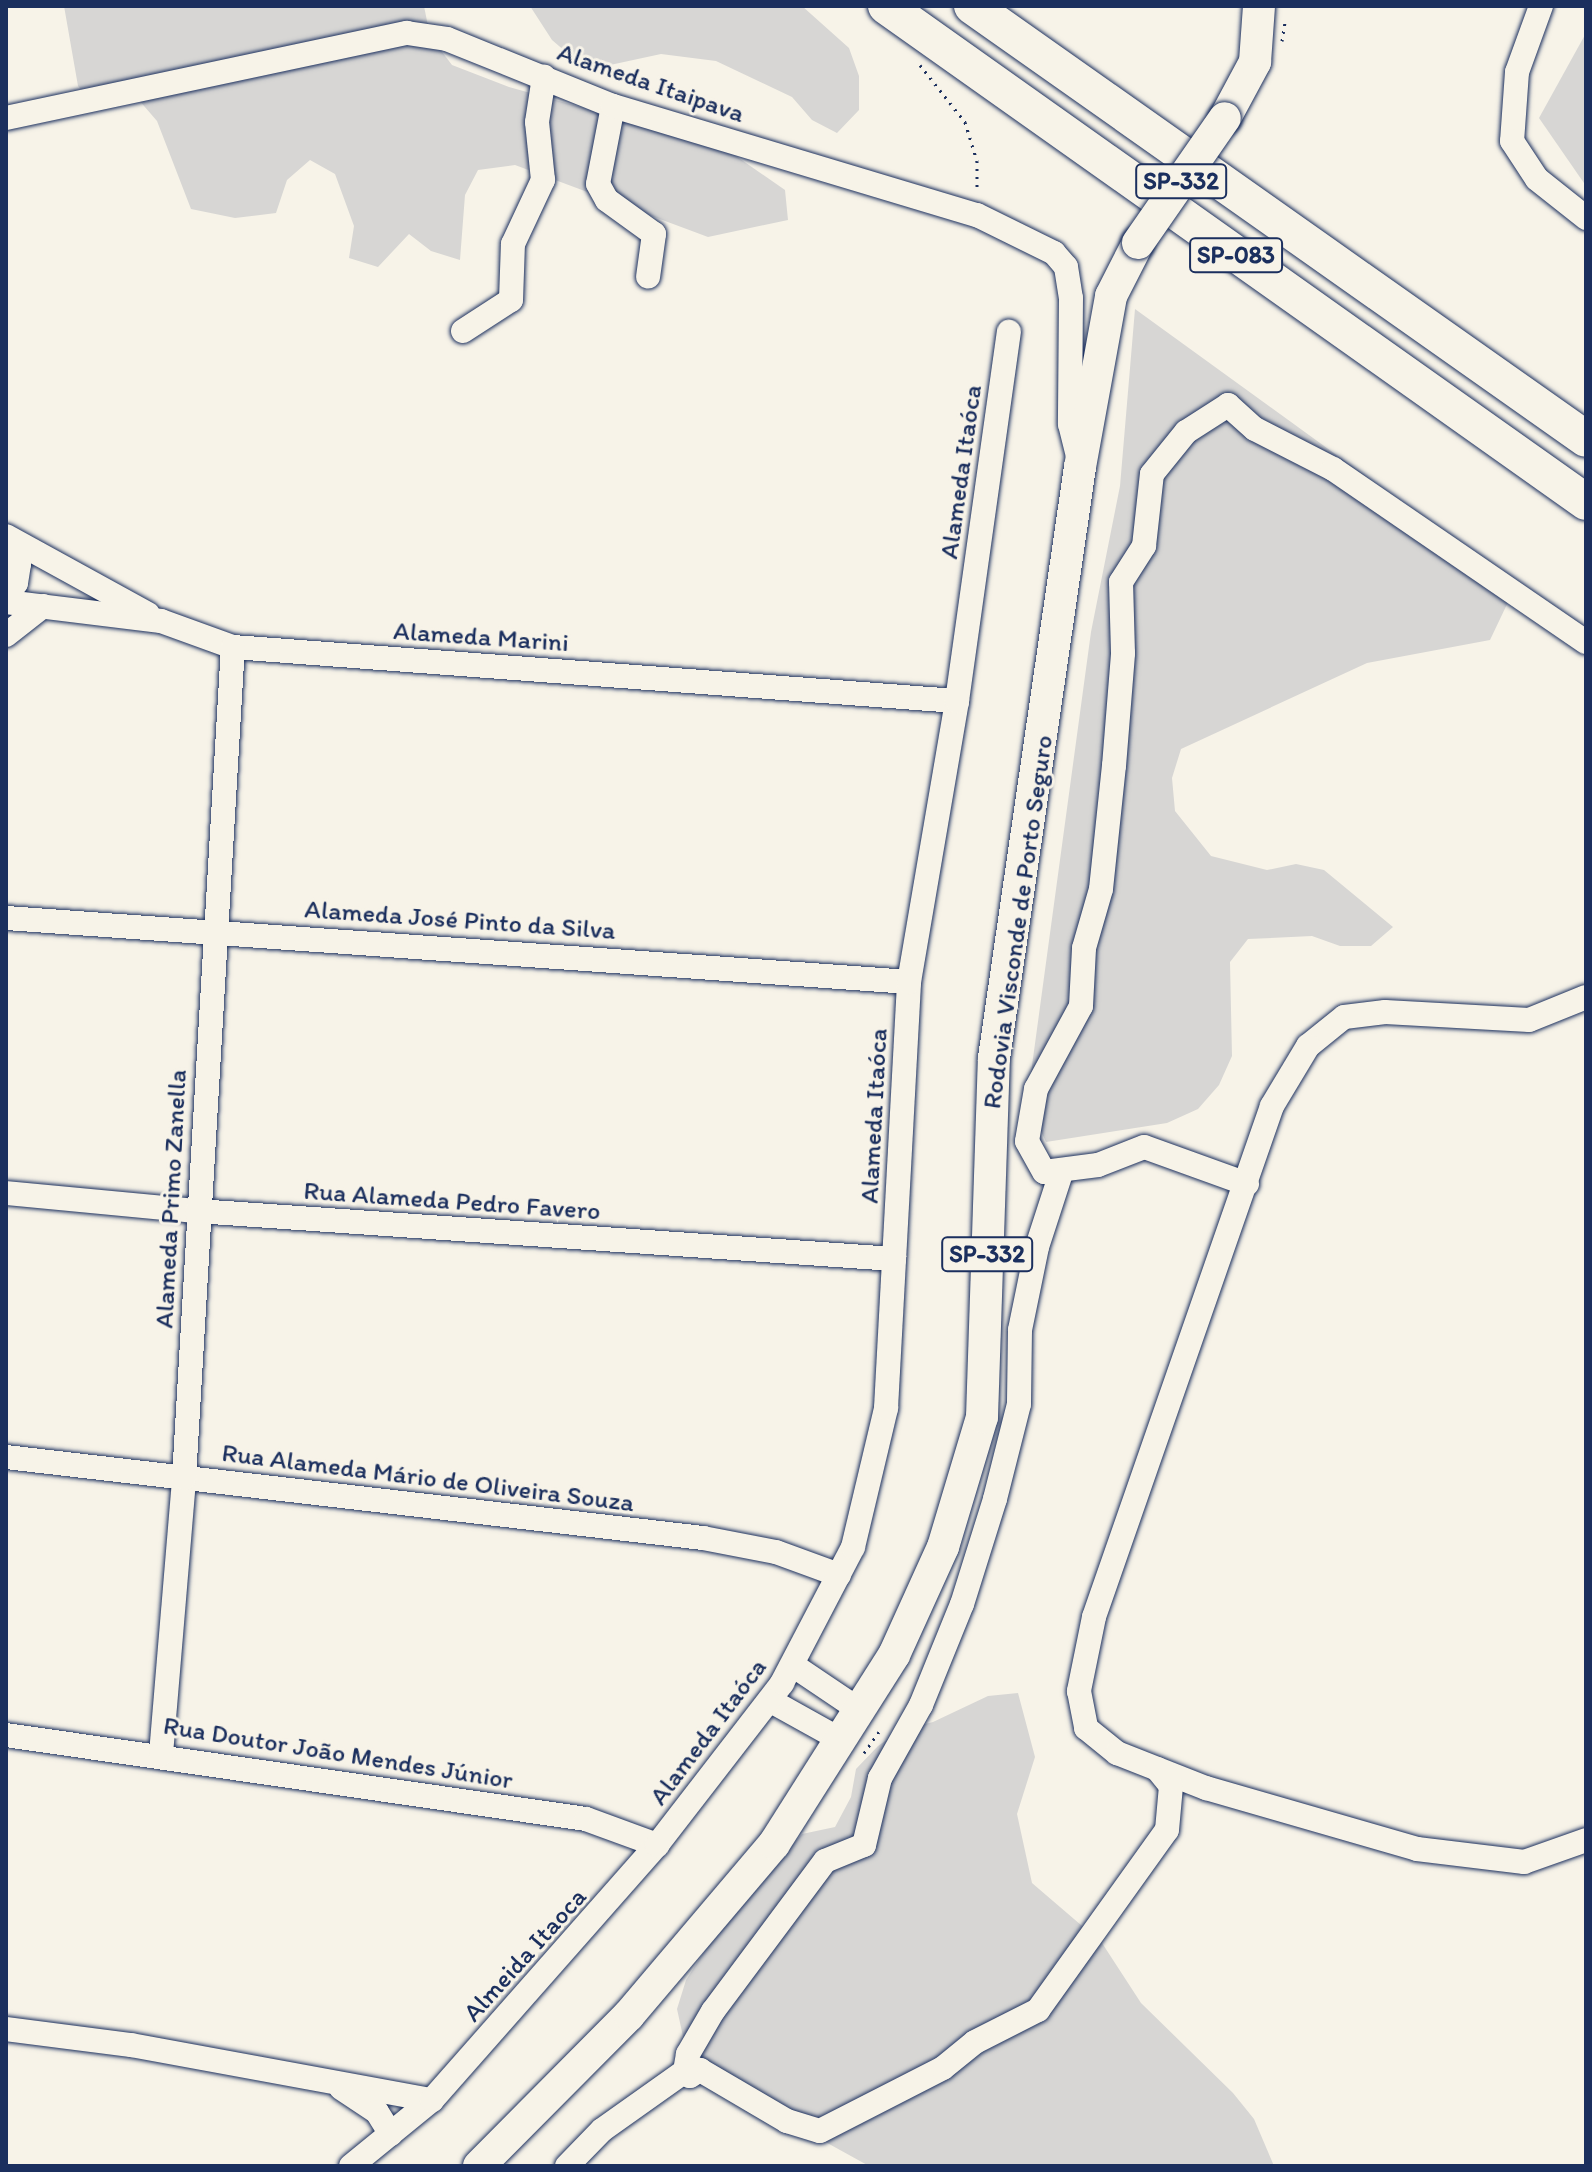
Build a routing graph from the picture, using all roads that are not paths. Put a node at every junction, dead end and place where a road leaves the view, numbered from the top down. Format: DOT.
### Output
graph roads {
  1 [pos="886,6"];
  2 [pos="972,6"];
  3 [pos="1259,6"];
  4 [pos="1541,6"];
  5 [pos="544,77"];
  6 [pos="613,106"];
  7 [pos="6,118"];
  8 [pos="1586,218"];
  9 [pos="648,277"];
  10 [pos="463,331"];
  11 [pos="1009,332"];
  12 [pos="1586,439"];
  13 [pos="1080,467"];
  14 [pos="1586,502"];
  15 [pos="10,539"];
  16 [pos="6,593"];
  17 [pos="6,602"];
  18 [pos="43,606"];
  19 [pos="161,621"];
  20 [pos="6,635"];
  21 [pos="1586,642"];
  22 [pos="233,647"];
  23 [pos="957,701"];
  24 [pos="6,918"];
  25 [pos="214,929"];
  26 [pos="909,982"];
  27 [pos="1586,997"];
  28 [pos="1061,1173"];
  29 [pos="1247,1184"];
  30 [pos="6,1193"];
  31 [pos="197,1211"];
  32 [pos="894,1259"];
  33 [pos="6,1457"];
  34 [pos="184,1478"];
  35 [pos="839,1575"];
  36 [pos="794,1666"];
  37 [pos="771,1701"];
  38 [pos="872,1719"];
  39 [pos="6,1735"];
  40 [pos="849,1753"];
  41 [pos="161,1754"];
  42 [pos="1157,1769"];
  43 [pos="1586,1840"];
  44 [pos="657,1845"];
  45 [pos="6,2029"];
  46 [pos="685,2071"];
  47 [pos="339,2087"];
  48 [pos="432,2100"];
  49 [pos="391,2134"];
  50 [pos="351,2166"];
  51 [pos="479,2166"];
  52 [pos="567,2166"];
  1 -- 14 [label="highway, SP-083"];
  2 -- 12 [label="highway, SP-083"];
  3 -- 13 [label="main road, Rodovia Visconde de Porto Seguro / SP-332, bridge"];
  4 -- 8 [label="street"];
  5 -- 6 [label="street, Alameda Itaipava"];
  5 -- 7 [label="street, Alameda Itaipava"];
  5 -- 10 [label="street"];
  6 -- 9 [label="street"];
  6 -- 13 [label="street, Alameda Itaipava"];
  11 -- 23 [label="street, Alameda Itaóca"];
  13 -- 38 [label="main road, Rodovia Visconde de Porto Seguro / SP-332"];
  15 -- 16 [label="street"];
  15 -- 19 [label="street"];
  17 -- 18 [label="street, Alameda Marini"];
  18 -- 19 [label="street, Alameda Marini"];
  18 -- 20 [label="street"];
  19 -- 22 [label="street, Alameda Marini"];
  21 -- 28 [label="street"];
  22 -- 23 [label="street, Alameda Marini"];
  22 -- 25 [label="street, Alameda Primo Zanella"];
  23 -- 26 [label="street, Alameda Itaóca"];
  24 -- 25 [label="street, Alameda José Pinto da Silva"];
  25 -- 26 [label="street, Alameda José Pinto da Silva"];
  25 -- 31 [label="street, Alameda Primo Zanella"];
  26 -- 32 [label="street, Alameda Itaóca"];
  27 -- 29 [label="street"];
  28 -- 29 [label="street"];
  28 -- 46 [label="street"];
  29 -- 42 [label="street"];
  30 -- 31 [label="street, Rua Alameda Pedro Favero"];
  31 -- 32 [label="street, Rua Alameda Pedro Favero"];
  31 -- 34 [label="street, Alameda Primo Zanella"];
  32 -- 35 [label="street, Alameda Itaóca"];
  33 -- 34 [label="street, Rua Alameda Mário de Oliveira Souza"];
  34 -- 35 [label="street, Rua Alameda Mário de Oliveira Souza"];
  34 -- 41 [label="street, Alameda Primo Zanella"];
  35 -- 36 [label="street, Alameda Itaóca"];
  36 -- 37 [label="street, Alameda Itaóca"];
  36 -- 38 [label="street"];
  37 -- 40 [label="street"];
  37 -- 44 [label="street, Alameda Itaóca"];
  38 -- 40 [label="main road, Rodovia Visconde de Porto Seguro / SP-332"];
  39 -- 41 [label="street, Rua Doutor João Mendes Júnior"];
  40 -- 51 [label="main road, Rodovia Visconde de Porto Seguro / SP-332"];
  41 -- 44 [label="street, Rua Doutor João Mendes Júnior"];
  42 -- 43 [label="street"];
  42 -- 46 [label="street"];
  44 -- 48 [label="street, Almeida Itaoca"];
  45 -- 47 [label="street"];
  46 -- 52 [label="street"];
  47 -- 48 [label="street"];
  47 -- 49 [label="street"];
  48 -- 49 [label="street, Almeida Itaoca"];
  49 -- 50 [label="street, Almeida Itaoca"];
}
